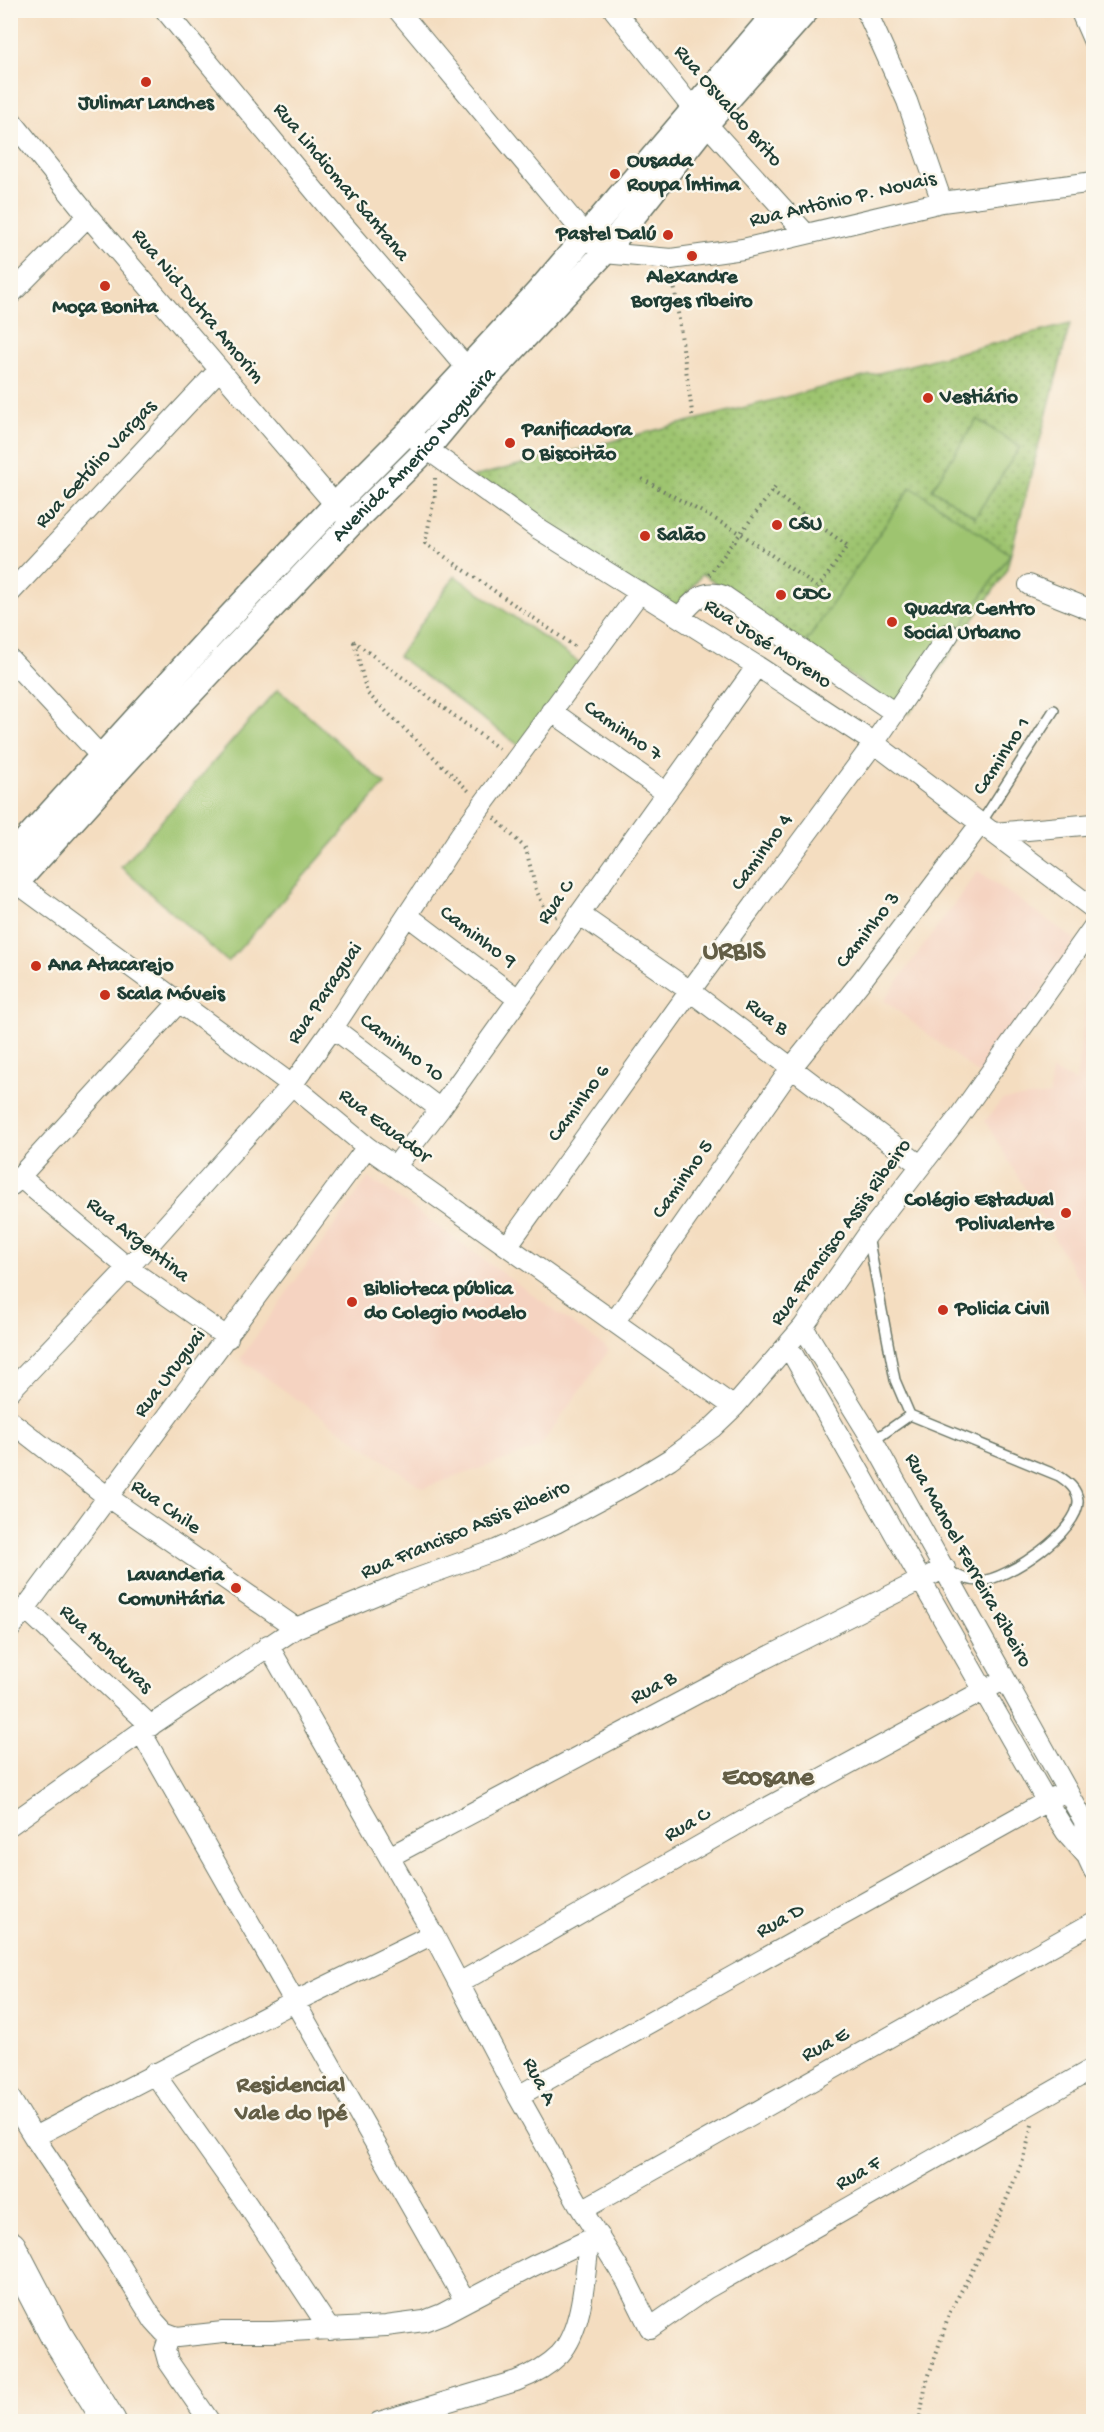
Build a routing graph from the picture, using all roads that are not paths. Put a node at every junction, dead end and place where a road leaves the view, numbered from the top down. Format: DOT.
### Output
graph roads {
  1 [pos="165,10"];
  2 [pos="398,10"];
  3 [pos="614,10"];
  4 [pos="778,10"];
  5 [pos="807,10"];
  6 [pos="866,10"];
  7 [pos="1080,10"];
  8 [pos="1094,42"];
  9 [pos="700,116"];
  10 [pos="10,119"];
  11 [pos="1094,182"];
  12 [pos="942,202"];
  13 [pos="88,216"];
  14 [pos="806,234"];
  15 [pos="585,235"];
  16 [pos="604,252"];
  17 [pos="10,295"];
  18 [pos="219,370"];
  19 [pos="475,376"];
  20 [pos="408,432"];
  21 [pos="427,449"];
  22 [pos="335,505"];
  23 [pos="352,523"];
  24 [pos="1029,585"];
  25 [pos="640,592"];
  26 [pos="10,593"];
  27 [pos="1094,611"];
  28 [pos="679,617"];
  29 [pos="949,634"];
  30 [pos="10,659"];
  31 [pos="757,666"];
  32 [pos="1054,710"];
  33 [pos="551,711"];
  34 [pos="895,713"];
  35 [pos="874,743"];
  36 [pos="109,765"];
  37 [pos="665,792"];
  38 [pos="1094,824"];
  39 [pos="988,828"];
  40 [pos="10,856"];
  41 [pos="12,884"];
  42 [pos="1094,909"];
  43 [pos="579,914"];
  44 [pos="408,916"];
  45 [pos="1094,926"];
  46 [pos="690,991"];
  47 [pos="518,999"];
  48 [pos="178,1002"];
  49 [pos="333,1028"];
  50 [pos="792,1067"];
  51 [pos="291,1085"];
  52 [pos="440,1109"];
  53 [pos="368,1147"];
  54 [pos="920,1165"];
  55 [pos="395,1167"];
  56 [pos="15,1182"];
  57 [pos="868,1234"];
  58 [pos="508,1245"];
  59 [pos="128,1268"];
  60 [pos="615,1321"];
  61 [pos="803,1327"];
  62 [pos="228,1338"];
  63 [pos="788,1346"];
  64 [pos="10,1391"];
  65 [pos="734,1407"];
  66 [pos="910,1415"];
  67 [pos="10,1422"];
  68 [pos="873,1441"];
  69 [pos="109,1498"];
  70 [pos="945,1568"];
  71 [pos="923,1581"];
  72 [pos="26,1609"];
  73 [pos="296,1628"];
  74 [pos="10,1629"];
  75 [pos="268,1645"];
  76 [pos="1005,1679"];
  77 [pos="985,1691"];
  78 [pos="146,1729"];
  79 [pos="1067,1790"];
  80 [pos="1047,1802"];
  81 [pos="1089,1819"];
  82 [pos="10,1825"];
  83 [pos="1066,1832"];
  84 [pos="389,1857"];
  85 [pos="1090,1863"];
  86 [pos="1094,1922"];
  87 [pos="433,1934"];
  88 [pos="459,1983"];
  89 [pos="294,2002"];
  90 [pos="1094,2068"];
  91 [pos="154,2073"];
  92 [pos="518,2096"];
  93 [pos="10,2098"];
  94 [pos="34,2137"];
  95 [pos="582,2210"];
  96 [pos="594,2238"];
  97 [pos="10,2247"];
  98 [pos="465,2301"];
  99 [pos="650,2328"];
  100 [pos="330,2330"];
  101 [pos="170,2335"];
  102 [pos="110,2421"];
  103 [pos="210,2421"];
  104 [pos="379,2421"];
  1 -- 19 [label="street, Rua Lindiomar Santana"];
  2 -- 15 [label="street"];
  3 -- 9 [label="street, Rua Osvaldo Brito"];
  4 -- 9 [label="street, Avenida Americo Nogueira"];
  5 -- 9 [label="street, Avenida Americo Nogueira"];
  6 -- 12 [label="street"];
  7 -- 8 [label="street"];
  9 -- 14 [label="street, Rua Osvaldo Brito"];
  9 -- 15 [label="street, Avenida Americo Nogueira"];
  9 -- 16 [label="street, Avenida Americo Nogueira"];
  10 -- 13 [label="street, Rua Nid Dutra Amorim"];
  11 -- 12 [label="street, Rua Antônio P. Novais"];
  12 -- 14 [label="street, Rua Antônio P. Novais"];
  13 -- 17 [label="street"];
  13 -- 18 [label="street, Rua Nid Dutra Amorim"];
  14 -- 16 [label="street, Rua Antônio P. Novais"];
  15 -- 16 [label="street"];
  15 -- 19 [label="street, Avenida Americo Nogueira"];
  16 -- 19 [label="street, Avenida Americo Nogueira"];
  18 -- 22 [label="street, Rua Nid Dutra Amorim"];
  18 -- 26 [label="street, Rua Getúlio Vargas"];
  19 -- 20 [label="street, Avenida Americo Nogueira"];
  19 -- 21 [label="street, Avenida Americo Nogueira"];
  20 -- 21 [label="street, Rua José Moreno"];
  20 -- 22 [label="street, Avenida Americo Nogueira"];
  21 -- 23 [label="street, Avenida Americo Nogueira"];
  21 -- 25 [label="street, Rua José Moreno"];
  22 -- 23 [label="street, Rua Nid Dutra Amorim"];
  22 -- 36 [label="street, Avenida Americo Nogueira"];
  23 -- 36 [label="street, Avenida Americo Nogueira"];
  24 -- 27 [label="street"];
  25 -- 28 [label="street, Rua José Moreno"];
  25 -- 33 [label="street, Rua Paraguai"];
  28 -- 31 [label="street, Rua José Moreno"];
  28 -- 34 [label="street"];
  29 -- 34 [label="street, Caminho 4"];
  30 -- 36 [label="street"];
  31 -- 35 [label="street, Rua José Moreno"];
  31 -- 37 [label="street, Rua C"];
  32 -- 39 [label="lane, Caminho 1"];
  33 -- 37 [label="street, Caminho 7"];
  33 -- 44 [label="street, Rua Paraguai"];
  34 -- 35 [label="street, Caminho 4"];
  35 -- 39 [label="street, Rua José Moreno"];
  35 -- 46 [label="street, Caminho 4"];
  36 -- 40 [label="street, Avenida Americo Nogueira"];
  36 -- 41 [label="street, Avenida Americo Nogueira"];
  37 -- 43 [label="street, Rua C"];
  38 -- 39 [label="street"];
  39 -- 42 [label="street, Rua José Moreno"];
  39 -- 50 [label="street, Caminho 3"];
  41 -- 48 [label="street, Rua Ecuador"];
  43 -- 46 [label="street, Rua B"];
  43 -- 47 [label="street, Rua C"];
  44 -- 47 [label="street, Caminho 9"];
  44 -- 49 [label="street, Rua Paraguai"];
  45 -- 54 [label="street, Rua Francisco Assis Ribeiro"];
  46 -- 50 [label="street, Rua B"];
  46 -- 58 [label="street, Caminho 6"];
  47 -- 52 [label="street, Rua C"];
  48 -- 51 [label="street, Rua Ecuador"];
  48 -- 56 [label="street"];
  49 -- 51 [label="street, Rua Paraguai"];
  49 -- 52 [label="street, Caminho 10"];
  50 -- 54 [label="street, Rua B"];
  50 -- 60 [label="street, Caminho 5"];
  51 -- 53 [label="street, Rua Ecuador"];
  51 -- 59 [label="street, Rua Paraguai"];
  52 -- 55 [label="street, Rua C"];
  53 -- 55 [label="street, Rua Ecuador"];
  53 -- 62 [label="street, Rua Uruguai"];
  54 -- 57 [label="street, Rua Francisco Assis Ribeiro"];
  55 -- 58 [label="street, Rua Ecuador"];
  56 -- 59 [label="street, Rua Argentina"];
  57 -- 61 [label="street, Rua Francisco Assis Ribeiro"];
  57 -- 66 [label="lane"];
  58 -- 60 [label="street, Rua Ecuador"];
  59 -- 62 [label="street, Rua Argentina"];
  59 -- 64 [label="street, Rua Paraguai"];
  60 -- 65 [label="street, Rua Ecuador"];
  61 -- 63 [label="street, Rua Francisco Assis Ribeiro"];
  61 -- 68 [label="street, Rua Manoel Ferreira Ribeiro"];
  62 -- 69 [label="street, Rua Uruguai"];
  63 -- 65 [label="street, Rua Francisco Assis Ribeiro"];
  63 -- 71 [label="street, Rua Manoel Ferreira Ribeiro"];
  65 -- 73 [label="street, Rua Francisco Assis Ribeiro"];
  66 -- 68 [label="lane"];
  66 -- 70 [label="lane"];
  67 -- 69 [label="street, Rua Chile"];
  68 -- 70 [label="street, Rua Manoel Ferreira Ribeiro"];
  69 -- 72 [label="street, Rua Uruguai"];
  69 -- 73 [label="street, Rua Chile"];
  70 -- 71 [label="street, Rua B"];
  70 -- 76 [label="street, Rua Manoel Ferreira Ribeiro"];
  71 -- 77 [label="street, Rua Manoel Ferreira Ribeiro"];
  71 -- 84 [label="street, Rua B"];
  72 -- 74 [label="street, Rua Uruguai"];
  72 -- 78 [label="street, Rua Honduras"];
  73 -- 75 [label="street, Rua Francisco Assis Ribeiro"];
  75 -- 78 [label="street, Rua Francisco Assis Ribeiro"];
  75 -- 84 [label="street"];
  76 -- 77 [label="street, Rua C"];
  76 -- 79 [label="street, Rua Manoel Ferreira Ribeiro"];
  77 -- 80 [label="street, Rua Manoel Ferreira Ribeiro"];
  77 -- 88 [label="street, Rua C"];
  78 -- 82 [label="street, Rua Francisco Assis Ribeiro"];
  78 -- 89 [label="street, Rua Honduras"];
  79 -- 80 [label="street, Rua D"];
  79 -- 81 [label="street, Rua Manoel Ferreira Ribeiro"];
  80 -- 83 [label="street, Rua Manoel Ferreira Ribeiro"];
  80 -- 92 [label="street, Rua D"];
  81 -- 83 [label="street"];
  81 -- 85 [label="street, Rua Manoel Ferreira Ribeiro"];
  83 -- 85 [label="street, Rua Manoel Ferreira Ribeiro"];
  84 -- 87 [label="street, Rua A"];
  86 -- 95 [label="street, Rua E"];
  87 -- 88 [label="street, Rua A"];
  87 -- 89 [label="street"];
  88 -- 92 [label="street, Rua A"];
  89 -- 91 [label="street"];
  89 -- 98 [label="street, Rua Honduras"];
  90 -- 99 [label="street, Rua F"];
  91 -- 94 [label="street"];
  91 -- 100 [label="street"];
  92 -- 95 [label="street, Rua A"];
  93 -- 94 [label="street"];
  94 -- 101 [label="street"];
  95 -- 96 [label="street, Rua A"];
  96 -- 98 [label="street"];
  96 -- 99 [label="street, Rua A"];
  96 -- 104 [label="street"];
  97 -- 102 [label="highway"];
  98 -- 100 [label="street"];
  100 -- 101 [label="street"];
  101 -- 103 [label="street"];
}
